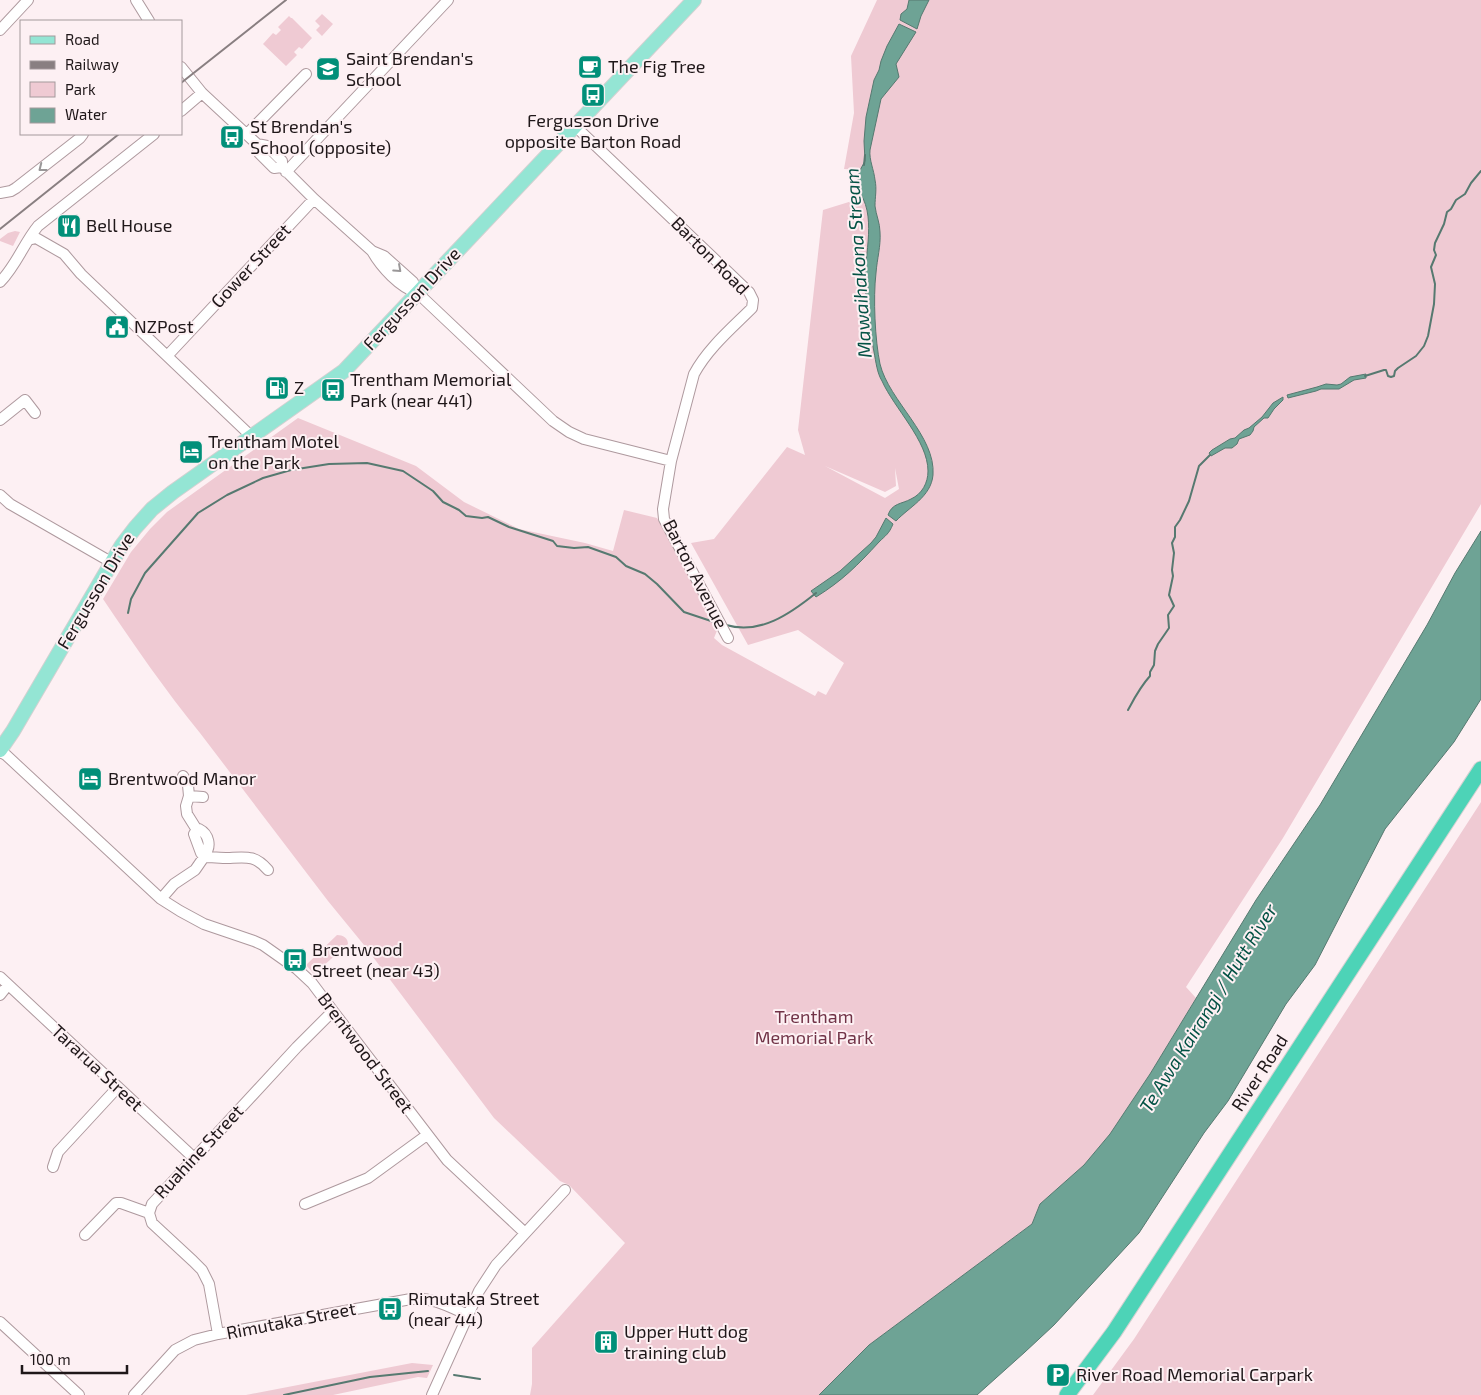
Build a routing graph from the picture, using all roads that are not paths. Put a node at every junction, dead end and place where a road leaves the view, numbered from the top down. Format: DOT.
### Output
graph roads {
  1 [pos="28,0"];
  2 [pos="136,0"];
  3 [pos="448,0"];
  4 [pos="694,0"];
  5 [pos="148,20"];
  6 [pos="0,30"];
  7 [pos="182,68"];
  8 [pos="306,74"];
  9 [pos="202,92"];
  10 [pos="182,110"];
  11 [pos="575,126"];
  12 [pos="247,134"];
  13 [pos="153,135"];
  14 [pos="81,136"];
  15 [pos="284,170"];
  16 [pos="0,193"];
  17 [pos="314,199"];
  18 [pos="44,220"];
  19 [pos="31,238"];
  20 [pos="52,247"];
  21 [pos="81,274"];
  22 [pos="0,282"];
  23 [pos="418,293"];
  24 [pos="168,355"];
  25 [pos="35,413"];
  26 [pos="0,420"];
  27 [pos="251,436"];
  28 [pos="671,461"];
  29 [pos="0,495"];
  30 [pos="111,562"];
  31 [pos="728,638"];
  32 [pos="0,751"];
  33 [pos="1481,769"];
  34 [pos="184,776"];
  35 [pos="1481,785"];
  36 [pos="189,796"];
  37 [pos="204,797"];
  38 [pos="204,856"];
  39 [pos="268,870"];
  40 [pos="161,899"];
  41 [pos="0,977"];
  42 [pos="8,985"];
  43 [pos="0,994"];
  44 [pos="333,1011"];
  45 [pos="118,1087"];
  46 [pos="427,1135"];
  47 [pos="194,1158"];
  48 [pos="53,1167"];
  49 [pos="565,1190"];
  50 [pos="305,1204"];
  51 [pos="150,1213"];
  52 [pos="525,1232"];
  53 [pos="85,1235"];
  54 [pos="468,1315"];
  55 [pos="0,1322"];
  56 [pos="218,1334"];
  57 [pos="75,1394"];
  58 [pos="134,1395"];
  59 [pos="432,1395"];
  60 [pos="1068,1395"];
  61 [pos="1078,1395"];
  1 -- 6 [label="street"];
  2 -- 5 [label="street"];
  3 -- 15 [label="street"];
  4 -- 11 [label="main road, Fergusson Drive"];
  7 -- 9 [label="street"];
  8 -- 12 [label="street"];
  9 -- 10 [label="street"];
  9 -- 12 [label="street"];
  11 -- 23 [label="main road, Fergusson Drive"];
  11 -- 28 [label="street, Barton Road"];
  12 -- 15 [label="street"];
  13 -- 18 [label="street"];
  14 -- 16 [label="street, one-way"];
  15 -- 17 [label="street"];
  17 -- 23 [label="street"];
  17 -- 24 [label="street, Gower Street"];
  18 -- 19 [label="street"];
  18 -- 20 [label="street"];
  19 -- 20 [label="street"];
  19 -- 21 [label="street"];
  19 -- 22 [label="street"];
  20 -- 21 [label="street"];
  21 -- 24 [label="street"];
  23 -- 27 [label="main road, Fergusson Drive"];
  23 -- 28 [label="street"];
  24 -- 27 [label="street"];
  25 -- 26 [label="street"];
  27 -- 30 [label="main road, Fergusson Drive"];
  28 -- 31 [label="street, Barton Avenue"];
  29 -- 30 [label="street"];
  30 -- 32 [label="main road, Fergusson Drive"];
  32 -- 40 [label="street, Brentwood Street"];
  33 -- 60 [label="highway, River Road"];
  34 -- 36 [label="street"];
  35 -- 61 [label="highway, River Road"];
  36 -- 37 [label="street"];
  36 -- 38 [label="street"];
  38 -- 39 [label="street"];
  38 -- 40 [label="street"];
  40 -- 44 [label="street, Brentwood Street"];
  41 -- 42 [label="street, Tararua Street"];
  42 -- 43 [label="street"];
  42 -- 45 [label="street, Tararua Street"];
  44 -- 46 [label="street, Brentwood Street"];
  44 -- 47 [label="street, Ruahine Street"];
  45 -- 47 [label="street, Tararua Street"];
  45 -- 48 [label="street"];
  46 -- 50 [label="street"];
  46 -- 52 [label="street, Brentwood Street"];
  47 -- 51 [label="street, Ruahine Street"];
  49 -- 52 [label="street"];
  51 -- 53 [label="street"];
  51 -- 56 [label="street, Ruahine Street"];
  52 -- 54 [label="street"];
  54 -- 56 [label="street, Rimutaka Street"];
  54 -- 59 [label="street"];
  55 -- 57 [label="street"];
  56 -- 58 [label="street, Rimutaka Street"];
}
